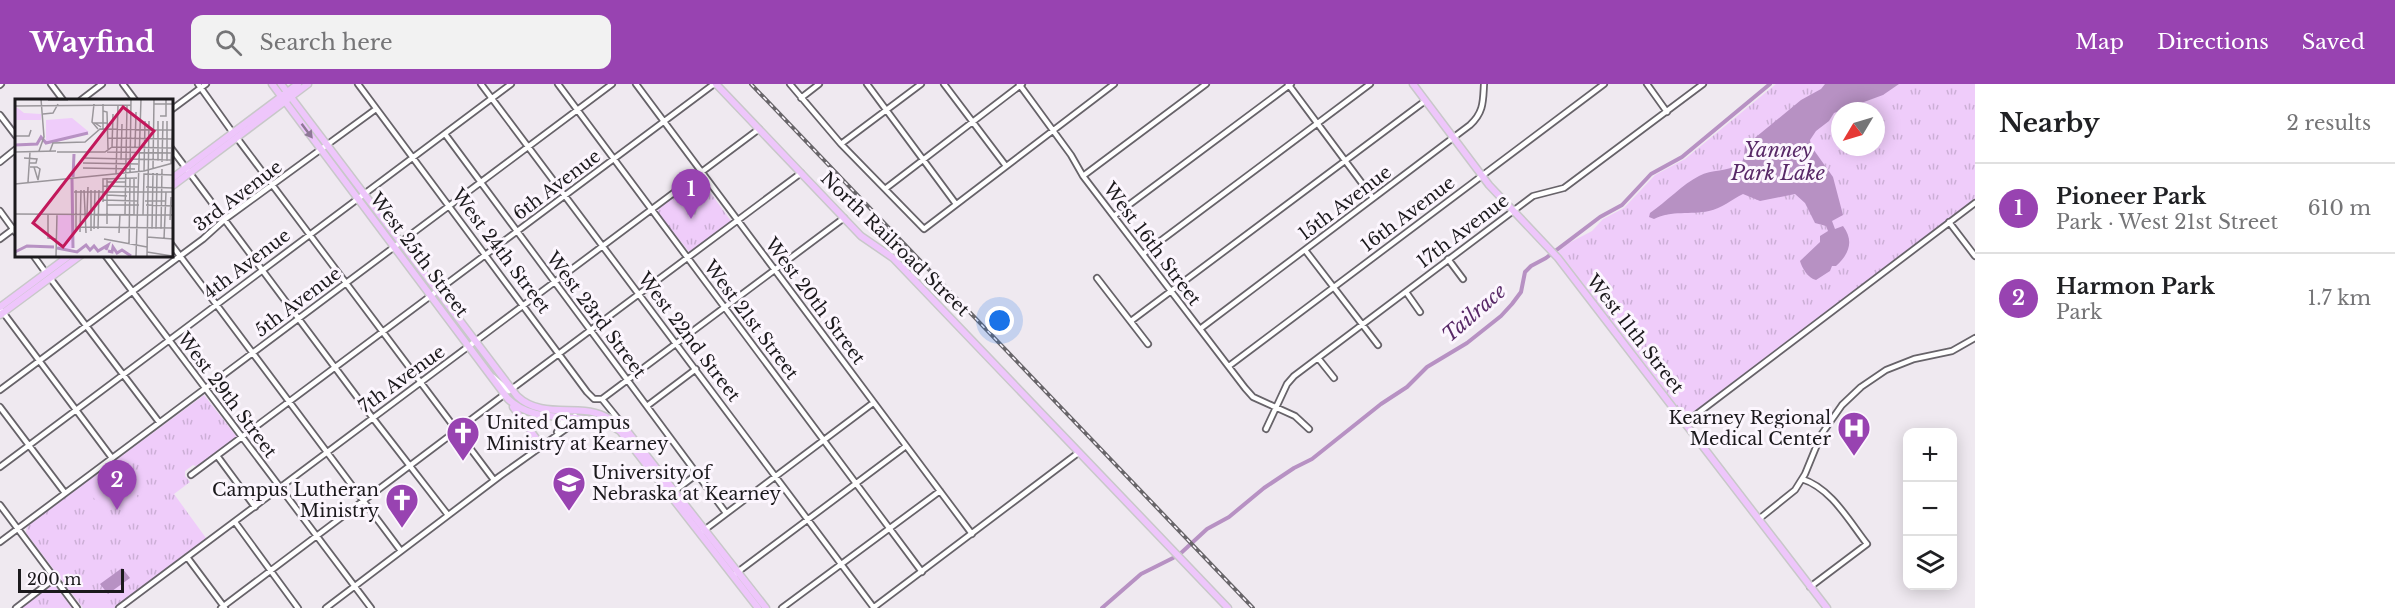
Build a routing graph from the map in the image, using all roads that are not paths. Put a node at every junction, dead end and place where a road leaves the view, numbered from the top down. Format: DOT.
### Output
graph roads {
  1 [pos="51,84"];
  2 [pos="102,84"];
  3 [pos="123,84"];
  4 [pos="206,84"];
  5 [pos="272,84"];
  6 [pos="282,84"];
  7 [pos="298,84"];
  8 [pos="308,84"];
  9 [pos="358,84"];
  10 [pos="481,84"];
  11 [pos="511,84"];
  12 [pos="558,84"];
  13 [pos="612,84"];
  14 [pos="636,84"];
  15 [pos="715,84"];
  16 [pos="790,84"];
  17 [pos="819,84"];
  18 [pos="867,84"];
  19 [pos="921,84"];
  20 [pos="944,84"];
  21 [pos="1020,84"];
  22 [pos="1114,84"];
  23 [pos="1206,84"];
  24 [pos="1289,84"];
  25 [pos="1370,84"];
  26 [pos="1413,84"];
  27 [pos="1484,84"];
  28 [pos="1604,84"];
  29 [pos="1647,84"];
  30 [pos="1703,84"];
  31 [pos="200,86"];
  32 [pos="286,97"];
  33 [pos="492,98"];
  34 [pos="801,98"];
  35 [pos="62,99"];
  36 [pos="82,99"];
  37 [pos="134,99"];
  38 [pos="1425,101"];
  39 [pos="172,109"];
  40 [pos="376,109"];
  41 [pos="577,110"];
  42 [pos="886,110"];
  43 [pos="1667,112"];
  44 [pos="0,115"];
  45 [pos="664,122"];
  46 [pos="972,122"];
  47 [pos="1317,123"];
  48 [pos="759,129"];
  49 [pos="1053,130"];
  50 [pos="445,134"];
  51 [pos="15,135"];
  52 [pos="235,135"];
  53 [pos="1453,138"];
  54 [pos="841,144"];
  55 [pos="528,146"];
  56 [pos="324,147"];
  57 [pos="172,149"];
  58 [pos="15,150"];
  59 [pos="413,157"];
  60 [pos="614,159"];
  61 [pos="923,159"];
  62 [pos="1346,161"];
  63 [pos="0,162"];
  64 [pos="1006,166"];
  65 [pos="188,171"];
  66 [pos="702,172"];
  67 [pos="801,173"];
  68 [pos="1083,176"];
  69 [pos="1482,176"];
  70 [pos="172,179"];
  71 [pos="480,182"];
  72 [pos="172,186"];
  73 [pos="273,186"];
  74 [pos="885,189"];
  75 [pos="364,194"];
  76 [pos="566,196"];
  77 [pos="1373,198"];
  78 [pos="358,199"];
  79 [pos="1975,203"];
  80 [pos="957,204"];
  81 [pos="449,206"];
  82 [pos="652,210"];
  83 [pos="0,211"];
  84 [pos="1512,211"];
  85 [pos="1114,216"];
  86 [pos="844,218"];
  87 [pos="224,220"];
  88 [pos="738,221"];
  89 [pos="1949,222"];
  90 [pos="15,228"];
  91 [pos="15,230"];
  92 [pos="517,232"];
  93 [pos="310,234"];
  94 [pos="0,239"];
  95 [pos="400,242"];
  96 [pos="172,245"];
  97 [pos="603,246"];
  98 [pos="394,247"];
  99 [pos="1305,250"];
  100 [pos="1143,254"];
  101 [pos="486,255"];
  102 [pos="34,256"];
  103 [pos="69,256"];
  104 [pos="79,256"];
  105 [pos="106,256"];
  106 [pos="180,256"];
  107 [pos="1975,256"];
  108 [pos="688,258"];
  109 [pos="1448,260"];
  110 [pos="262,270"];
  111 [pos="775,270"];
  112 [pos="48,275"];
  113 [pos="1097,278"];
  114 [pos="1463,279"];
  115 [pos="347,282"];
  116 [pos="555,282"];
  117 [pos="1333,288"];
  118 [pos="133,291"];
  119 [pos="1172,291"];
  120 [pos="438,292"];
  121 [pos="1406,292"];
  122 [pos="640,294"];
  123 [pos="431,297"];
  124 [pos="216,304"];
  125 [pos="524,306"];
  126 [pos="725,308"];
  127 [pos="1,311"];
  128 [pos="1420,312"];
  129 [pos="298,318"];
  130 [pos="1131,321"];
  131 [pos="1362,325"];
  132 [pos="86,326"];
  133 [pos="1200,329"];
  134 [pos="591,330"];
  135 [pos="383,332"];
  136 [pos="1975,338"];
  137 [pos="169,340"];
  138 [pos="475,342"];
  139 [pos="677,344"];
  140 [pos="1148,344"];
  141 [pos="1378,345"];
  142 [pos="469,347"];
  143 [pos="252,353"];
  144 [pos="559,354"];
  145 [pos="1318,358"];
  146 [pos="39,361"];
  147 [pos="1229,366"];
  148 [pos="336,369"];
  149 [pos="696,369"];
  150 [pos="123,375"];
  151 [pos="490,375"];
  152 [pos="1334,378"];
  153 [pos="628,380"];
  154 [pos="420,382"];
  155 [pos="206,388"];
  156 [pos="0,390"];
  157 [pos="512,390"];
  158 [pos="506,397"];
  159 [pos="602,399"];
  160 [pos="290,403"];
  161 [pos="873,403"];
  162 [pos="647,406"];
  163 [pos="0,407"];
  164 [pos="1276,408"];
  165 [pos="76,410"];
  166 [pos="563,414"];
  167 [pos="577,414"];
  168 [pos="372,417"];
  169 [pos="159,423"];
  170 [pos="1685,423"];
  171 [pos="625,428"];
  172 [pos="1266,429"];
  173 [pos="1309,429"];
  174 [pos="457,431"];
  175 [pos="552,437"];
  176 [pos="243,438"];
  177 [pos="824,440"];
  178 [pos="29,445"];
  179 [pos="542,445"];
  180 [pos="906,446"];
  181 [pos="327,453"];
  182 [pos="1078,453"];
  183 [pos="218,457"];
  184 [pos="112,458"];
  185 [pos="410,466"];
  186 [pos="0,467"];
  187 [pos="697,474"];
  188 [pos="191,476"];
  189 [pos="774,476"];
  190 [pos="1802,479"];
  191 [pos="494,480"];
  192 [pos="856,484"];
  193 [pos="280,488"];
  194 [pos="676,490"];
  195 [pos="940,491"];
  196 [pos="65,493"];
  197 [pos="364,502"];
  198 [pos="0,505"];
  199 [pos="255,507"];
  200 [pos="726,513"];
  201 [pos="448,515"];
  202 [pos="807,519"];
  203 [pos="1759,519"];
  204 [pos="235,522"];
  205 [pos="18,528"];
  206 [pos="890,529"];
  207 [pos="702,531"];
  208 [pos="972,534"];
  209 [pos="317,537"];
  210 [pos="0,542"];
  211 [pos="401,551"];
  212 [pos="187,557"];
  213 [pos="841,564"];
  214 [pos="271,571"];
  215 [pos="922,572"];
  216 [pos="736,574"];
  217 [pos="55,578"];
  218 [pos="354,586"];
  219 [pos="1810,587"];
  220 [pos="223,607"];
  221 [pos="16,608"];
  222 [pos="77,608"];
  223 [pos="119,608"];
  224 [pos="298,608"];
  225 [pos="326,608"];
  226 [pos="370,608"];
  227 [pos="758,608"];
  228 [pos="766,608"];
  229 [pos="782,608"];
  230 [pos="874,608"];
  231 [pos="1228,608"];
  232 [pos="1827,608"];
  1 -- 35 [label="street"];
  2 -- 36 [label="street"];
  3 -- 37 [label="street"];
  4 -- 31 [label="street"];
  5 -- 32 [label="main road, West 25th Street"];
  6 -- 32 [label="main road, West 25th Street"];
  7 -- 32 [label="main road"];
  8 -- 32 [label="main road"];
  9 -- 40 [label="street, West 24th Street"];
  10 -- 33 [label="street, West 22nd Street"];
  11 -- 33 [label="street, 4th Avenue"];
  12 -- 41 [label="street, West 21st Street"];
  13 -- 41 [label="street, 5th Avenue"];
  14 -- 45 [label="street, West 20th Street"];
  15 -- 45 [label="street, 6th Avenue"];
  15 -- 48 [label="main road, North Railroad Street"];
  16 -- 34 [label="street"];
  17 -- 34 [label="street"];
  18 -- 42 [label="street"];
  19 -- 42 [label="street"];
  20 -- 46 [label="street"];
  21 -- 46 [label="street"];
  21 -- 49 [label="street, West 16th Street"];
  22 -- 49 [label="street"];
  23 -- 68 [label="street"];
  24 -- 47 [label="street"];
  24 -- 85 [label="street"];
  25 -- 47 [label="street"];
  26 -- 38 [label="main road, West 11th Street"];
  27 -- 53 [label="street, 15th Avenue"];
  28 -- 69 [label="street, 16th Avenue"];
  29 -- 43 [label="street"];
  30 -- 43 [label="street, 17th Avenue"];
  31 -- 39 [label="street"];
  31 -- 52 [label="street"];
  32 -- 52 [label="main road"];
  32 -- 56 [label="main road, West 25th Street"];
  33 -- 50 [label="street, 4th Avenue"];
  33 -- 55 [label="street, West 22nd Street"];
  34 -- 54 [label="street"];
  38 -- 53 [label="main road, West 11th Street"];
  38 -- 62 [label="street"];
  40 -- 56 [label="street, 3rd Avenue"];
  40 -- 59 [label="street, West 24th Street"];
  41 -- 55 [label="street, 5th Avenue"];
  41 -- 60 [label="street, West 21st Street"];
  42 -- 54 [label="street"];
  42 -- 61 [label="street"];
  43 -- 84 [label="street, 17th Avenue"];
  44 -- 51 [label="street"];
  45 -- 60 [label="street, 6th Avenue"];
  45 -- 66 [label="street, West 20th Street"];
  46 -- 61 [label="street"];
  46 -- 64 [label="street"];
  47 -- 62 [label="street"];
  47 -- 100 [label="street"];
  48 -- 66 [label="street, 7th Avenue"];
  48 -- 67 [label="main road, North Railroad Street"];
  49 -- 64 [label="street"];
  49 -- 68 [label="street, West 16th Street"];
  50 -- 59 [label="street, 4th Avenue"];
  50 -- 71 [label="street, West 23rd Street"];
  52 -- 65 [label="main road"];
  52 -- 73 [label="street"];
  53 -- 69 [label="main road, West 11th Street"];
  53 -- 77 [label="street, 15th Avenue"];
  54 -- 74 [label="street"];
  55 -- 71 [label="street, 5th Avenue"];
  55 -- 76 [label="street, West 22nd Street"];
  56 -- 73 [label="street, 3rd Avenue"];
  56 -- 75 [label="main road, West 25th Street"];
  56 -- 78 [label="main road, West 25th Street"];
  57 -- 65 [label="street"];
  58 -- 63 [label="street"];
  59 -- 75 [label="street, 4th Avenue"];
  59 -- 81 [label="street, West 24th Street"];
  60 -- 76 [label="street, 6th Avenue"];
  60 -- 82 [label="street, West 21st Street"];
  61 -- 74 [label="street"];
  61 -- 80 [label="street"];
  62 -- 77 [label="street"];
  62 -- 119 [label="street"];
  64 -- 80 [label="street"];
  65 -- 70 [label="main road"];
  65 -- 72 [label="main road"];
  65 -- 87 [label="street"];
  66 -- 82 [label="street, 7th Avenue"];
  66 -- 88 [label="street, West 20th Street"];
  67 -- 86 [label="main road, North Railroad Street"];
  67 -- 88 [label="street"];
  68 -- 85 [label="street, West 16th Street"];
  69 -- 84 [label="main road, West 11th Street"];
  69 -- 117 [label="street, 16th Avenue"];
  71 -- 81 [label="street, 5th Avenue"];
  71 -- 92 [label="street, West 23rd Street"];
  73 -- 87 [label="street, 3rd Avenue"];
  73 -- 93 [label="street"];
  74 -- 80 [label="street"];
  75 -- 78 [label="street, 4th Avenue"];
  75 -- 95 [label="main road, West 25th Street"];
  76 -- 92 [label="street, 6th Avenue"];
  76 -- 97 [label="street, West 22nd Street"];
  77 -- 99 [label="street, 15th Avenue"];
  78 -- 93 [label="street, 4th Avenue"];
  78 -- 98 [label="main road, West 25th Street"];
  79 -- 89 [label="street"];
  81 -- 95 [label="street, 5th Avenue"];
  81 -- 101 [label="street, West 24th Street"];
  82 -- 97 [label="street, 7th Avenue"];
  82 -- 108 [label="street, West 21st Street"];
  83 -- 90 [label="street"];
  84 -- 109 [label="street, 17th Avenue"];
  84 -- 170 [label="main road, West 11th Street"];
  85 -- 100 [label="street, West 16th Street"];
  86 -- 111 [label="street"];
  86 -- 182 [label="main road, North Railroad Street"];
  87 -- 106 [label="street, 3rd Avenue"];
  87 -- 110 [label="street"];
  88 -- 108 [label="street"];
  88 -- 111 [label="street, West 20th Street"];
  89 -- 107 [label="street"];
  89 -- 170 [label="street"];
  91 -- 94 [label="street"];
  92 -- 101 [label="street, 6th Avenue"];
  92 -- 116 [label="street, West 23rd Street"];
  93 -- 110 [label="street, 4th Avenue"];
  93 -- 115 [label="street"];
  95 -- 98 [label="street, 5th Avenue"];
  95 -- 120 [label="main road, West 25th Street"];
  96 -- 106 [label="street"];
  97 -- 116 [label="street, 7th Avenue"];
  97 -- 122 [label="street, West 22nd Street"];
  98 -- 115 [label="street, 5th Avenue"];
  98 -- 123 [label="main road, West 25th Street"];
  99 -- 117 [label="street"];
  99 -- 133 [label="street, 15th Avenue"];
  100 -- 119 [label="street, West 16th Street"];
  101 -- 120 [label="street, 6th Avenue"];
  101 -- 125 [label="street, West 24th Street"];
  102 -- 112 [label="street"];
  103 -- 112 [label="main road"];
  104 -- 112 [label="main road"];
  105 -- 118 [label="street, West 29th Street"];
  106 -- 118 [label="street, 3rd Avenue"];
  106 -- 124 [label="street"];
  108 -- 122 [label="street"];
  108 -- 126 [label="street, West 21st Street"];
  109 -- 114 [label="street"];
  109 -- 121 [label="street, 17th Avenue"];
  110 -- 124 [label="street, 4th Avenue"];
  110 -- 129 [label="street"];
  111 -- 126 [label="street"];
  111 -- 161 [label="street, West 20th Street"];
  112 -- 127 [label="main road"];
  112 -- 132 [label="street"];
  113 -- 130 [label="street"];
  115 -- 129 [label="street, 5th Avenue"];
  115 -- 135 [label="street"];
  116 -- 125 [label="street, 7th Avenue"];
  116 -- 134 [label="street, West 23rd Street"];
  117 -- 131 [label="street"];
  117 -- 147 [label="street, 16th Avenue"];
  118 -- 132 [label="street, 3rd Avenue"];
  118 -- 137 [label="street, West 29th Street"];
  119 -- 130 [label="street"];
  119 -- 133 [label="street, West 16th Street"];
  120 -- 123 [label="street, 6th Avenue"];
  120 -- 138 [label="main road, West 25th Street"];
  121 -- 128 [label="street"];
  121 -- 131 [label="street, 17th Avenue"];
  122 -- 134 [label="street"];
  122 -- 139 [label="street, West 22nd Street"];
  123 -- 135 [label="street, 6th Avenue"];
  123 -- 142 [label="main road, West 25th Street"];
  124 -- 137 [label="street, 4th Avenue"];
  124 -- 143 [label="street"];
  125 -- 138 [label="street, 7th Avenue"];
  125 -- 144 [label="street, West 24th Street"];
  126 -- 139 [label="street"];
  126 -- 177 [label="street, West 21st Street"];
  127 -- 146 [label="street"];
  129 -- 143 [label="street, 5th Avenue"];
  129 -- 148 [label="street"];
  130 -- 140 [label="street"];
  131 -- 141 [label="street"];
  131 -- 145 [label="street, 17th Avenue"];
  132 -- 146 [label="street, 3rd Avenue"];
  132 -- 150 [label="street"];
  133 -- 147 [label="street, West 16th Street"];
  134 -- 144 [label="street"];
  134 -- 153 [label="street, West 23rd Street"];
  135 -- 148 [label="street, 6th Avenue"];
  135 -- 154 [label="street"];
  136 -- 190 [label="street"];
  137 -- 150 [label="street, 4th Avenue"];
  137 -- 155 [label="street, West 29th Street"];
  138 -- 142 [label="street, 7th Avenue"];
  138 -- 157 [label="main road, West 25th Street"];
  139 -- 149 [label="street, West 22nd Street"];
  139 -- 153 [label="street"];
  142 -- 151 [label="main road, West 25th Street"];
  142 -- 154 [label="street, 7th Avenue"];
  143 -- 155 [label="street, 5th Avenue"];
  143 -- 160 [label="street"];
  144 -- 157 [label="street"];
  144 -- 159 [label="street, West 24th Street"];
  145 -- 152 [label="street"];
  145 -- 164 [label="street, 17th Avenue"];
  146 -- 156 [label="street, 3rd Avenue"];
  146 -- 165 [label="street"];
  147 -- 164 [label="street, West 16th Street"];
  148 -- 160 [label="street, 6th Avenue"];
  148 -- 168 [label="street"];
  149 -- 162 [label="street"];
  149 -- 189 [label="street, West 22nd Street"];
  150 -- 165 [label="street, 4th Avenue"];
  150 -- 169 [label="street"];
  151 -- 157 [label="street"];
  151 -- 158 [label="main road, West 25th Street"];
  153 -- 159 [label="street"];
  153 -- 162 [label="street, West 23rd Street"];
  154 -- 168 [label="street, 7th Avenue"];
  154 -- 174 [label="street"];
  155 -- 169 [label="street, 5th Avenue"];
  155 -- 176 [label="street, West 29th Street"];
  157 -- 166 [label="main road, West 25th Street"];
  158 -- 166 [label="main road, West 25th Street"];
  158 -- 174 [label="street"];
  158 -- 179 [label="main road"];
  159 -- 171 [label="street, West 24th Street"];
  160 -- 176 [label="street, 6th Avenue"];
  160 -- 181 [label="street"];
  161 -- 177 [label="street"];
  161 -- 180 [label="street, West 20th Street"];
  162 -- 187 [label="street, West 23rd Street"];
  163 -- 178 [label="street"];
  164 -- 172 [label="street, 17th Avenue"];
  164 -- 173 [label="street, West 16th Street"];
  165 -- 178 [label="street, 4th Avenue"];
  165 -- 184 [label="street"];
  166 -- 167 [label="main road, West 24th Street"];
  166 -- 175 [label="street"];
  167 -- 171 [label="main road, West 24th Street"];
  167 -- 175 [label="street"];
  167 -- 207 [label="main road, West 24th Street"];
  168 -- 181 [label="street, 7th Avenue"];
  168 -- 185 [label="street"];
  169 -- 184 [label="street, 5th Avenue"];
  170 -- 203 [label="main road, West 11th Street"];
  171 -- 194 [label="main road, West 24th Street"];
  174 -- 185 [label="street"];
  174 -- 191 [label="street"];
  175 -- 179 [label="street"];
  176 -- 183 [label="street, 6th Avenue"];
  176 -- 193 [label="street, West 29th Street"];
  177 -- 189 [label="street"];
  177 -- 192 [label="street, West 21st Street"];
  178 -- 186 [label="street, 4th Avenue"];
  178 -- 196 [label="street"];
  179 -- 191 [label="street"];
  180 -- 192 [label="street"];
  180 -- 195 [label="street, West 20th Street"];
  181 -- 193 [label="street, 7th Avenue"];
  181 -- 197 [label="street"];
  182 -- 208 [label="street"];
  182 -- 231 [label="main road, North Railroad Street"];
  183 -- 188 [label="street, 6th Avenue"];
  183 -- 199 [label="street"];
  184 -- 196 [label="street, 5th Avenue"];
  185 -- 197 [label="street"];
  185 -- 201 [label="street"];
  187 -- 194 [label="street"];
  187 -- 200 [label="street, West 23rd Street"];
  189 -- 200 [label="street"];
  189 -- 202 [label="street, West 22nd Street"];
  190 -- 203 [label="street"];
  190 -- 219 [label="street"];
  191 -- 201 [label="street"];
  192 -- 202 [label="street"];
  192 -- 206 [label="street, West 21st Street"];
  193 -- 199 [label="street, 7th Avenue"];
  193 -- 209 [label="street, West 29th Street"];
  194 -- 207 [label="main road, West 24th Street"];
  195 -- 206 [label="street"];
  195 -- 208 [label="street, West 20th Street"];
  196 -- 205 [label="street, 5th Avenue"];
  197 -- 209 [label="street"];
  197 -- 211 [label="street"];
  198 -- 205 [label="street"];
  199 -- 204 [label="street, 7th Avenue"];
  200 -- 207 [label="street"];
  201 -- 211 [label="street"];
  202 -- 213 [label="street, West 22nd Street"];
  202 -- 216 [label="street"];
  203 -- 219 [label="main road, West 11th Street"];
  204 -- 212 [label="street, 7th Avenue"];
  204 -- 214 [label="street"];
  205 -- 210 [label="street, 5th Avenue"];
  205 -- 217 [label="street"];
  206 -- 213 [label="street"];
  206 -- 215 [label="street, West 21st Street"];
  207 -- 216 [label="main road, West 24th Street"];
  208 -- 215 [label="street"];
  209 -- 214 [label="street"];
  209 -- 218 [label="street, West 29th Street"];
  211 -- 218 [label="street"];
  212 -- 220 [label="street"];
  212 -- 223 [label="street, 7th Avenue"];
  213 -- 229 [label="street"];
  213 -- 230 [label="street, West 22nd Street"];
  214 -- 220 [label="street"];
  214 -- 224 [label="street"];
  215 -- 230 [label="street"];
  216 -- 227 [label="main road, West 24th Street"];
  216 -- 228 [label="main road, West 24th Street"];
  217 -- 221 [label="street"];
  217 -- 222 [label="street"];
  218 -- 225 [label="street"];
  218 -- 226 [label="street, West 29th Street"];
  219 -- 232 [label="main road, West 11th Street"];
}
